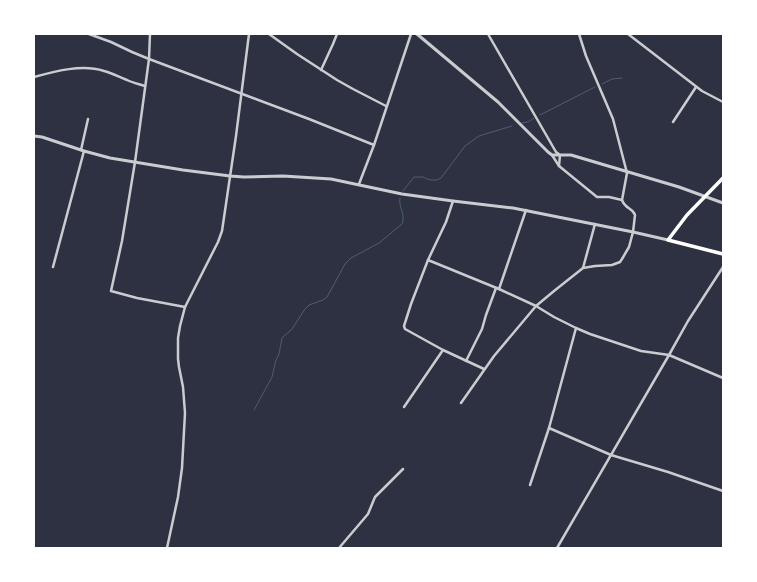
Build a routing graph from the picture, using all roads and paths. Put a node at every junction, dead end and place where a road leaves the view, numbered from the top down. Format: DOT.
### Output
graph roads {
  1 [pos="89,34"];
  2 [pos="150,34"];
  3 [pos="249,34"];
  4 [pos="269,34"];
  5 [pos="337,34"];
  6 [pos="411,34"];
  7 [pos="417,34"];
  8 [pos="488,34"];
  9 [pos="579,34"];
  10 [pos="628,34"];
  11 [pos="149,59"];
  12 [pos="321,70"];
  13 [pos="34,77"];
  14 [pos="145,86"];
  15 [pos="696,86"];
  16 [pos="241,93"];
  17 [pos="723,102"];
  18 [pos="386,106"];
  19 [pos="88,119"];
  20 [pos="673,122"];
  21 [pos="34,136"];
  22 [pos="374,145"];
  23 [pos="82,150"];
  24 [pos="552,155"];
  25 [pos="560,155"];
  26 [pos="135,162"];
  27 [pos="559,166"];
  28 [pos="627,173"];
  29 [pos="230,176"];
  30 [pos="723,178"];
  31 [pos="359,184"];
  32 [pos="704,196"];
  33 [pos="622,200"];
  34 [pos="453,201"];
  35 [pos="723,203"];
  36 [pos="526,210"];
  37 [pos="595,224"];
  38 [pos="633,232"];
  39 [pos="668,240"];
  40 [pos="723,254"];
  41 [pos="428,260"];
  42 [pos="52,266"];
  43 [pos="723,267"];
  44 [pos="583,268"];
  45 [pos="498,288"];
  46 [pos="536,306"];
  47 [pos="185,307"];
  48 [pos="576,328"];
  49 [pos="443,350"];
  50 [pos="669,355"];
  51 [pos="466,361"];
  52 [pos="484,369"];
  53 [pos="723,378"];
  54 [pos="461,403"];
  55 [pos="404,407"];
  56 [pos="549,428"];
  57 [pos="611,454"];
  58 [pos="403,469"];
  59 [pos="530,485"];
  60 [pos="723,491"];
  61 [pos="167,548"];
  62 [pos="339,548"];
  63 [pos="557,548"];
  1 -- 11 [label="street"];
  2 -- 11 [label="street"];
  3 -- 16 [label="street"];
  4 -- 12 [label="street"];
  5 -- 12 [label="street"];
  6 -- 18 [label="street"];
  7 -- 24 [label="street"];
  8 -- 25 [label="street"];
  9 -- 28 [label="street"];
  10 -- 15 [label="street"];
  11 -- 14 [label="street"];
  11 -- 16 [label="street"];
  12 -- 18 [label="street"];
  13 -- 14 [label="street"];
  14 -- 26 [label="street"];
  15 -- 17 [label="street"];
  15 -- 20 [label="street"];
  16 -- 22 [label="street"];
  16 -- 29 [label="street"];
  18 -- 22 [label="street"];
  19 -- 23 [label="street"];
  21 -- 23 [label="street"];
  22 -- 31 [label="street"];
  23 -- 26 [label="street"];
  23 -- 42 [label="street"];
  24 -- 25 [label="street"];
  24 -- 27 [label="street"];
  25 -- 27 [label="street"];
  25 -- 28 [label="street"];
  26 -- 29 [label="street"];
  26 -- 47 [label="street"];
  27 -- 33 [label="street"];
  28 -- 32 [label="street"];
  28 -- 33 [label="street"];
  29 -- 31 [label="street"];
  29 -- 47 [label="street"];
  30 -- 32 [label="main road"];
  31 -- 34 [label="street"];
  32 -- 35 [label="street"];
  32 -- 39 [label="main road"];
  33 -- 38 [label="street"];
  34 -- 36 [label="street"];
  34 -- 41 [label="street"];
  36 -- 37 [label="street"];
  36 -- 45 [label="street"];
  37 -- 38 [label="street"];
  37 -- 44 [label="street"];
  38 -- 39 [label="street"];
  38 -- 44 [label="street"];
  39 -- 40 [label="main road"];
  41 -- 45 [label="street"];
  41 -- 49 [label="street"];
  43 -- 50 [label="street"];
  44 -- 46 [label="street"];
  45 -- 46 [label="street"];
  45 -- 51 [label="street"];
  46 -- 48 [label="street"];
  46 -- 52 [label="street"];
  47 -- 61 [label="street"];
  48 -- 50 [label="street"];
  48 -- 56 [label="street"];
  49 -- 51 [label="street"];
  49 -- 55 [label="street"];
  50 -- 53 [label="street"];
  50 -- 57 [label="street"];
  51 -- 52 [label="street"];
  52 -- 54 [label="street"];
  56 -- 57 [label="street"];
  56 -- 59 [label="street"];
  57 -- 60 [label="street"];
  57 -- 63 [label="street"];
  58 -- 62 [label="street"];
}
